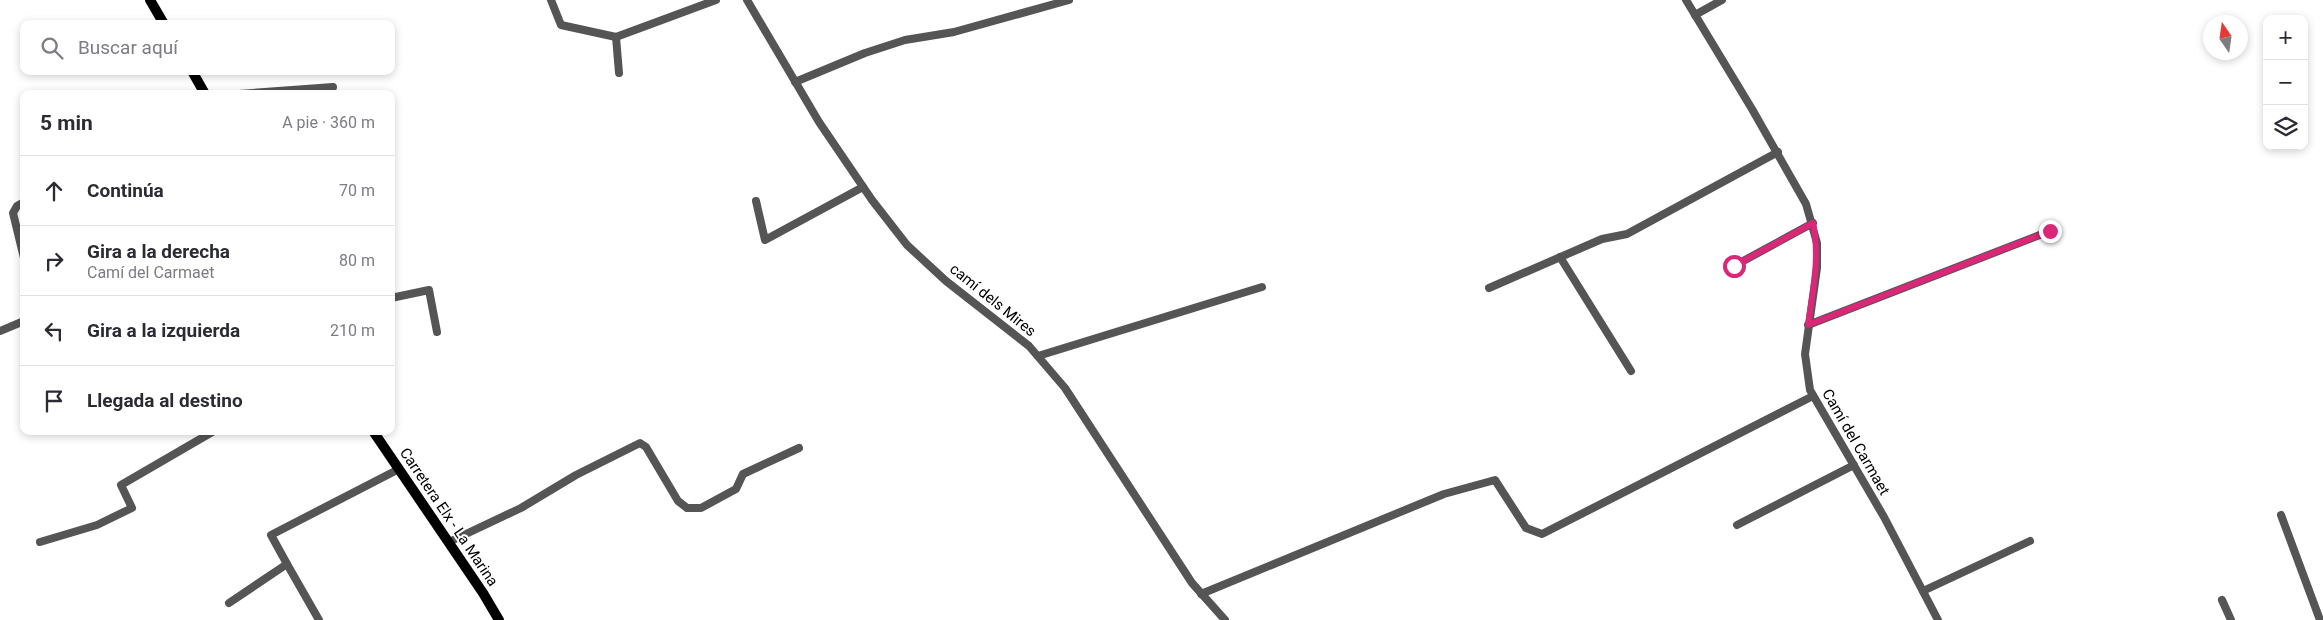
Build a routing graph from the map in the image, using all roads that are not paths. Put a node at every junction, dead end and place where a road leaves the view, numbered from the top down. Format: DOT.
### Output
graph roads {
  1 [pos="150,0"];
  2 [pos="551,0"];
  3 [pos="716,0"];
  4 [pos="748,0"];
  5 [pos="1069,0"];
  6 [pos="1686,0"];
  7 [pos="1722,0"];
  8 [pos="1695,15"];
  9 [pos="162,20"];
  10 [pos="616,37"];
  11 [pos="619,74"];
  12 [pos="194,75"];
  13 [pos="795,82"];
  14 [pos="333,87"];
  15 [pos="203,90"];
  16 [pos="293,90"];
  17 [pos="1778,152"];
  18 [pos="863,186"];
  19 [pos="756,201"];
  20 [pos="20,204"];
  21 [pos="1813,223"];
  22 [pos="2050,231"];
  23 [pos="20,242"];
  24 [pos="1560,257"];
  25 [pos="1734,266"];
  26 [pos="1262,287"];
  27 [pos="1489,288"];
  28 [pos="395,297"];
  29 [pos="20,323"];
  30 [pos="1808,325"];
  31 [pos="0,331"];
  32 [pos="437,332"];
  33 [pos="1038,356"];
  34 [pos="1631,371"];
  35 [pos="1813,396"];
  36 [pos="207,435"];
  37 [pos="376,435"];
  38 [pos="799,448"];
  39 [pos="1854,465"];
  40 [pos="399,469"];
  41 [pos="2281,515"];
  42 [pos="1737,525"];
  43 [pos="2030,541"];
  44 [pos="40,542"];
  45 [pos="449,542"];
  46 [pos="287,564"];
  47 [pos="1923,592"];
  48 [pos="1201,594"];
  49 [pos="2222,600"];
  50 [pos="229,603"];
  51 [pos="319,620"];
  52 [pos="499,620"];
  53 [pos="1225,620"];
  54 [pos="1938,620"];
  55 [pos="2231,620"];
  56 [pos="2320,620"];
  1 -- 9 [label="main road"];
  2 -- 10 [label="street"];
  3 -- 10 [label="street"];
  4 -- 13 [label="street, camí dels Mires"];
  5 -- 13 [label="street"];
  6 -- 8 [label="street, Camí del Carmaet"];
  7 -- 8 [label="street"];
  8 -- 17 [label="street, Camí del Carmaet"];
  10 -- 11 [label="street"];
  12 -- 15 [label="main road"];
  13 -- 18 [label="street, camí dels Mires"];
  14 -- 16 [label="street"];
  17 -- 21 [label="street, Camí del Carmaet"];
  17 -- 24 [label="street"];
  18 -- 19 [label="street"];
  18 -- 33 [label="street, camí dels Mires"];
  20 -- 23 [label="street"];
  21 -- 25 [label="street"];
  21 -- 30 [label="street, Camí del Carmaet"];
  22 -- 30 [label="street"];
  24 -- 27 [label="street"];
  24 -- 34 [label="street"];
  26 -- 33 [label="street"];
  28 -- 32 [label="street"];
  29 -- 31 [label="street"];
  30 -- 35 [label="street, Camí del Carmaet"];
  33 -- 48 [label="street, camí dels Mires"];
  35 -- 39 [label="street, Camí del Carmaet"];
  35 -- 48 [label="street"];
  36 -- 44 [label="street"];
  37 -- 40 [label="main road, Carretera Elx - La Marina"];
  38 -- 45 [label="street"];
  39 -- 42 [label="street"];
  39 -- 47 [label="street, Camí del Carmaet"];
  40 -- 45 [label="main road, Carretera Elx - La Marina"];
  40 -- 46 [label="street"];
  41 -- 56 [label="street"];
  43 -- 47 [label="street"];
  45 -- 52 [label="main road, Carretera Elx - La Marina"];
  46 -- 50 [label="street"];
  46 -- 51 [label="street"];
  47 -- 54 [label="street, Camí del Carmaet"];
  48 -- 53 [label="street, camí dels Mires"];
  49 -- 55 [label="street"];
}
